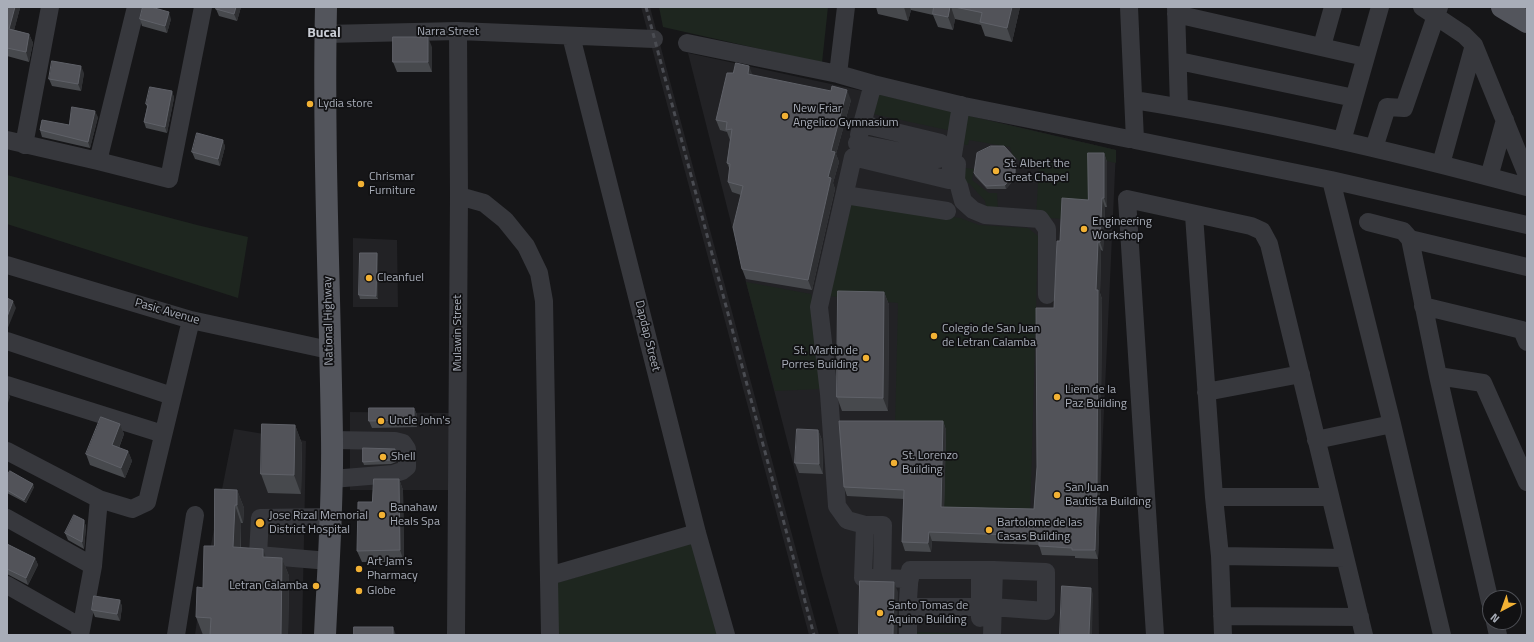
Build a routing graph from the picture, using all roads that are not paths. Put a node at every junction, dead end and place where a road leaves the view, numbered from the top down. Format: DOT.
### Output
graph roads {
  1 [pos="50,7"];
  2 [pos="136,7"];
  3 [pos="203,7"];
  4 [pos="326,7"];
  5 [pos="846,7"];
  6 [pos="1128,7"];
  7 [pos="1333,7"];
  8 [pos="1380,7"];
  9 [pos="1502,7"];
  10 [pos="1176,10"];
  11 [pos="1432,10"];
  12 [pos="1527,22"];
  13 [pos="458,31"];
  14 [pos="326,34"];
  15 [pos="571,36"];
  16 [pos="654,39"];
  17 [pos="687,44"];
  18 [pos="1474,45"];
  19 [pos="1322,46"];
  20 [pos="1365,57"];
  21 [pos="1179,61"];
  22 [pos="838,74"];
  23 [pos="873,84"];
  24 [pos="1354,98"];
  25 [pos="1134,100"];
  26 [pos="962,105"];
  27 [pos="1179,107"];
  28 [pos="1505,120"];
  29 [pos="862,124"];
  30 [pos="1129,139"];
  31 [pos="7,140"];
  32 [pos="1342,141"];
  33 [pos="24,145"];
  34 [pos="1374,148"];
  35 [pos="855,150"];
  36 [pos="98,161"];
  37 [pos="1442,164"];
  38 [pos="1527,175"];
  39 [pos="1489,177"];
  40 [pos="1331,180"];
  41 [pos="1527,187"];
  42 [pos="845,195"];
  43 [pos="459,196"];
  44 [pos="947,211"];
  45 [pos="1194,215"];
  46 [pos="1368,222"];
  47 [pos="1527,225"];
  48 [pos="1410,240"];
  49 [pos="7,266"];
  50 [pos="1527,267"];
  51 [pos="1047,295"];
  52 [pos="1423,306"];
  53 [pos="191,320"];
  54 [pos="7,341"];
  55 [pos="1527,342"];
  56 [pos="329,350"];
  57 [pos="1301,374"];
  58 [pos="1438,376"];
  59 [pos="7,385"];
  60 [pos="1206,392"];
  61 [pos="172,396"];
  62 [pos="1392,424"];
  63 [pos="163,434"];
  64 [pos="332,440"];
  65 [pos="1316,440"];
  66 [pos="7,451"];
  67 [pos="332,479"];
  68 [pos="1527,482"];
  69 [pos="1214,497"];
  70 [pos="1330,498"];
  71 [pos="99,499"];
  72 [pos="195,515"];
  73 [pos="331,517"];
  74 [pos="7,518"];
  75 [pos="697,533"];
  76 [pos="1220,556"];
  77 [pos="1345,558"];
  78 [pos="329,561"];
  79 [pos="93,566"];
  80 [pos="987,570"];
  81 [pos="549,576"];
  82 [pos="910,579"];
  83 [pos="7,585"];
  84 [pos="1487,590"];
  85 [pos="908,607"];
  86 [pos="986,607"];
  87 [pos="1222,616"];
  88 [pos="1360,617"];
  89 [pos="81,631"];
  90 [pos="176,635"];
  91 [pos="325,635"];
  92 [pos="456,635"];
  93 [pos="550,635"];
  94 [pos="726,635"];
  95 [pos="908,635"];
  96 [pos="980,635"];
  97 [pos="992,635"];
  98 [pos="1155,635"];
  99 [pos="1223,635"];
  100 [pos="1364,635"];
  101 [pos="1442,635"];
  1 -- 33 [label="street"];
  2 -- 36 [label="street"];
  3 -- 36 [label="street"];
  4 -- 14 [label="main road, National Highway"];
  5 -- 22 [label="street"];
  6 -- 25 [label="street"];
  7 -- 19 [label="street"];
  8 -- 20 [label="street"];
  9 -- 12 [label="main road"];
  10 -- 19 [label="street"];
  10 -- 21 [label="street"];
  11 -- 18 [label="street"];
  11 -- 34 [label="street"];
  13 -- 14 [label="street, Narra Street"];
  13 -- 15 [label="street, Narra Street"];
  13 -- 43 [label="street, Mulawin Street"];
  14 -- 56 [label="main road, National Highway"];
  15 -- 16 [label="street, Narra Street"];
  15 -- 75 [label="street, Dapdap Street"];
  17 -- 22 [label="street"];
  18 -- 28 [label="street"];
  18 -- 37 [label="street"];
  19 -- 20 [label="street"];
  20 -- 24 [label="street"];
  21 -- 24 [label="street"];
  21 -- 27 [label="street"];
  22 -- 23 [label="street"];
  23 -- 26 [label="street"];
  23 -- 29 [label="street"];
  24 -- 32 [label="street"];
  25 -- 27 [label="street"];
  25 -- 40 [label="street"];
  26 -- 30 [label="street"];
  26 -- 35 [label="street"];
  26 -- 51 [label="street"];
  27 -- 32 [label="street"];
  28 -- 38 [label="street"];
  28 -- 39 [label="street"];
  29 -- 35 [label="street"];
  29 -- 35 [label="street"];
  31 -- 33 [label="street"];
  32 -- 34 [label="street"];
  33 -- 36 [label="street"];
  34 -- 37 [label="street"];
  35 -- 42 [label="street"];
  37 -- 39 [label="street"];
  39 -- 41 [label="street"];
  40 -- 47 [label="street"];
  40 -- 62 [label="street"];
  42 -- 44 [label="street"];
  42 -- 82 [label="street"];
  43 -- 81 [label="street"];
  43 -- 92 [label="street, Mulawin Street"];
  45 -- 57 [label="street"];
  45 -- 60 [label="street"];
  45 -- 98 [label="street"];
  46 -- 48 [label="street"];
  48 -- 50 [label="street"];
  48 -- 52 [label="street"];
  49 -- 53 [label="street, Pasic Avenue"];
  52 -- 55 [label="street"];
  52 -- 58 [label="street"];
  53 -- 56 [label="street, Pasic Avenue"];
  53 -- 61 [label="street"];
  54 -- 61 [label="street"];
  56 -- 64 [label="main road, National Highway"];
  57 -- 60 [label="street"];
  57 -- 65 [label="street"];
  58 -- 68 [label="street"];
  58 -- 84 [label="street"];
  59 -- 63 [label="street"];
  60 -- 69 [label="street"];
  61 -- 63 [label="street"];
  62 -- 65 [label="street"];
  62 -- 101 [label="street"];
  63 -- 71 [label="street"];
  64 -- 67 [label="main road, National Highway"];
  64 -- 67 [label="street"];
  65 -- 70 [label="street"];
  66 -- 71 [label="street"];
  67 -- 73 [label="main road, National Highway"];
  69 -- 70 [label="street"];
  69 -- 76 [label="street"];
  70 -- 77 [label="street"];
  71 -- 79 [label="street"];
  72 -- 90 [label="street"];
  73 -- 78 [label="main road, National Highway"];
  73 -- 78 [label="street"];
  74 -- 79 [label="street"];
  75 -- 81 [label="street"];
  75 -- 94 [label="street, Dapdap Street"];
  76 -- 77 [label="street"];
  76 -- 87 [label="street"];
  77 -- 88 [label="street"];
  78 -- 91 [label="main road, National Highway"];
  79 -- 89 [label="street"];
  80 -- 82 [label="street"];
  80 -- 86 [label="street"];
  80 -- 86 [label="street"];
  81 -- 93 [label="street"];
  82 -- 85 [label="street"];
  83 -- 89 [label="street"];
  85 -- 86 [label="street"];
  85 -- 95 [label="street"];
  86 -- 96 [label="street"];
  86 -- 97 [label="street"];
  87 -- 88 [label="street"];
  87 -- 99 [label="street"];
  88 -- 100 [label="street"];
}
